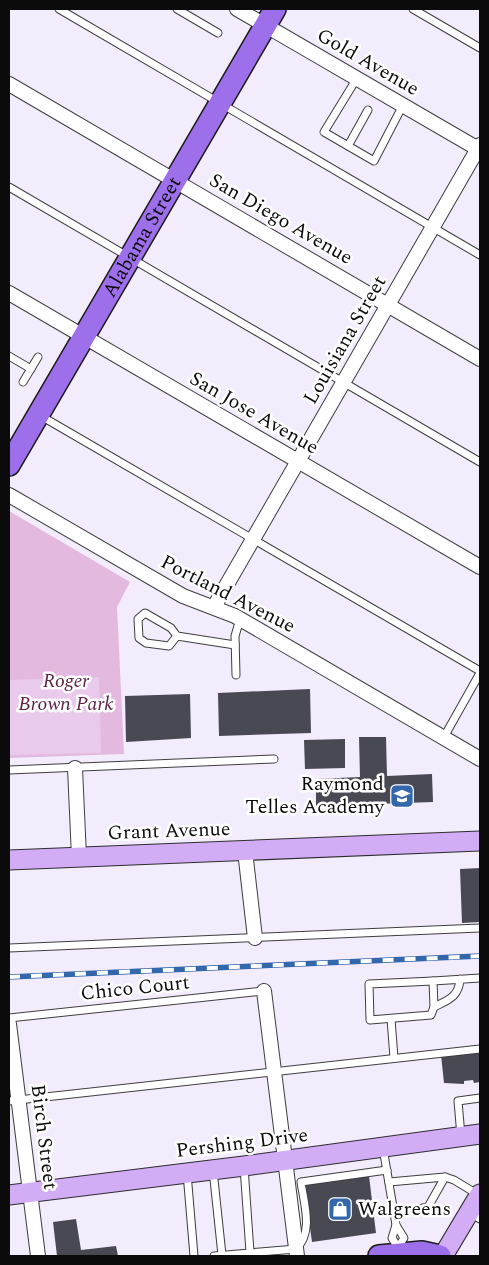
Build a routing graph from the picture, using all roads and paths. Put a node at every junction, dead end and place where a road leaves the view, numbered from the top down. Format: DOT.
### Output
graph roads {
  1 [pos="59,9"];
  2 [pos="177,9"];
  3 [pos="237,9"];
  4 [pos="413,9"];
  5 [pos="270,17"];
  6 [pos="218,33"];
  7 [pos="480,48"];
  8 [pos="357,78"];
  9 [pos="9,84"];
  10 [pos="220,103"];
  11 [pos="403,105"];
  12 [pos="368,110"];
  13 [pos="348,146"];
  14 [pos="480,148"];
  15 [pos="175,181"];
  16 [pos="9,187"];
  17 [pos="433,227"];
  18 [pos="480,255"];
  19 [pos="130,258"];
  20 [pos="10,295"];
  21 [pos="388,305"];
  22 [pos="84,336"];
  23 [pos="9,356"];
  24 [pos="38,357"];
  25 [pos="480,359"];
  26 [pos="31,369"];
  27 [pos="23,382"];
  28 [pos="344,382"];
  29 [pos="38,414"];
  30 [pos="298,462"];
  31 [pos="480,462"];
  32 [pos="9,466"];
  33 [pos="9,495"];
  34 [pos="253,540"];
  35 [pos="480,567"];
  36 [pos="214,607"];
  37 [pos="240,619"];
  38 [pos="177,636"];
  39 [pos="235,645"];
  40 [pos="480,672"];
  41 [pos="236,675"];
  42 [pos="444,737"];
  43 [pos="274,759"];
  44 [pos="480,759"];
  45 [pos="75,768"];
  46 [pos="9,770"];
  47 [pos="480,841"];
  48 [pos="245,851"];
  49 [pos="79,857"];
  50 [pos="9,860"];
  51 [pos="480,928"];
  52 [pos="255,938"];
  53 [pos="9,948"];
  54 [pos="480,978"];
  55 [pos="460,979"];
  56 [pos="433,981"];
  57 [pos="264,991"];
  58 [pos="434,1007"];
  59 [pos="9,1018"];
  60 [pos="391,1019"];
  61 [pos="9,1024"];
  62 [pos="480,1049"];
  63 [pos="394,1058"];
  64 [pos="274,1070"];
  65 [pos="480,1098"];
  66 [pos="14,1100"];
  67 [pos="480,1134"];
  68 [pos="461,1137"];
  69 [pos="383,1148"];
  70 [pos="285,1161"];
  71 [pos="244,1166"];
  72 [pos="213,1169"];
  73 [pos="387,1170"];
  74 [pos="187,1173"];
  75 [pos="445,1178"];
  76 [pos="389,1182"];
  77 [pos="295,1183"];
  78 [pos="30,1192"];
  79 [pos="9,1194"];
  80 [pos="480,1195"];
  81 [pos="394,1214"];
  82 [pos="475,1216"];
  83 [pos="400,1249"];
  84 [pos="250,1252"];
  85 [pos="296,1253"];
  86 [pos="38,1256"];
  87 [pos="194,1256"];
  88 [pos="218,1256"];
  89 [pos="379,1256"];
  90 [pos="442,1256"];
  1 -- 10 [label="lane"];
  2 -- 6 [label="lane"];
  3 -- 5 [label="street, Gold Avenue"];
  4 -- 7 [label="lane"];
  5 -- 8 [label="street, Gold Avenue"];
  5 -- 10 [label="main road, Alabama Street"];
  8 -- 11 [label="street, Gold Avenue"];
  8 -- 13 [label="lane"];
  9 -- 15 [label="street, San Diego Avenue"];
  10 -- 15 [label="main road, Alabama Street"];
  10 -- 17 [label="lane"];
  11 -- 13 [label="lane"];
  11 -- 14 [label="street, Gold Avenue"];
  12 -- 13 [label="lane"];
  14 -- 17 [label="street, Louisiana Street"];
  15 -- 19 [label="main road, Alabama Street"];
  15 -- 21 [label="street, San Diego Avenue"];
  16 -- 19 [label="lane"];
  17 -- 18 [label="lane"];
  17 -- 21 [label="street, Louisiana Street"];
  19 -- 22 [label="main road, Alabama Street"];
  19 -- 28 [label="lane"];
  20 -- 22 [label="street, San Jose Avenue"];
  21 -- 25 [label="street, San Diego Avenue"];
  21 -- 28 [label="street, Louisiana Street"];
  22 -- 29 [label="main road, Alabama Street"];
  22 -- 30 [label="street, San Jose Avenue"];
  23 -- 26 [label="lane"];
  24 -- 26 [label="lane"];
  26 -- 27 [label="lane"];
  28 -- 30 [label="street, Louisiana Street"];
  28 -- 31 [label="lane"];
  29 -- 32 [label="main road, Alabama Street"];
  29 -- 34 [label="lane"];
  30 -- 34 [label="street, Louisiana Street"];
  30 -- 35 [label="street, San Jose Avenue"];
  33 -- 36 [label="street, Portland Avenue"];
  34 -- 36 [label="street, Louisiana Street"];
  34 -- 40 [label="lane"];
  36 -- 37 [label="street, Portland Avenue"];
  37 -- 39 [label="lane"];
  37 -- 42 [label="street, Portland Avenue"];
  38 -- 38 [label="lane"];
  38 -- 39 [label="lane"];
  39 -- 41 [label="lane"];
  40 -- 42 [label="lane"];
  42 -- 44 [label="street, Portland Avenue"];
  43 -- 45 [label="lane"];
  45 -- 46 [label="lane"];
  45 -- 49 [label="street"];
  47 -- 48 [label="main road, Grant Avenue"];
  48 -- 49 [label="main road, Grant Avenue"];
  48 -- 52 [label="street"];
  49 -- 50 [label="main road, Grant Avenue"];
  51 -- 52 [label="lane"];
  52 -- 53 [label="lane"];
  54 -- 55 [label="lane"];
  55 -- 56 [label="lane"];
  55 -- 58 [label="lane"];
  56 -- 58 [label="lane"];
  56 -- 60 [label="lane"];
  57 -- 59 [label="lane, Chico Court"];
  57 -- 64 [label="street"];
  58 -- 60 [label="lane"];
  60 -- 63 [label="lane"];
  61 -- 66 [label="street, Birch Street"];
  62 -- 63 [label="lane"];
  63 -- 64 [label="lane"];
  64 -- 66 [label="lane"];
  64 -- 70 [label="street"];
  65 -- 68 [label="lane"];
  66 -- 78 [label="street, Birch Street"];
  67 -- 68 [label="main road, Pershing Drive"];
  68 -- 69 [label="main road, Pershing Drive"];
  69 -- 70 [label="main road, Pershing Drive"];
  69 -- 73 [label="lane"];
  70 -- 71 [label="main road, Pershing Drive"];
  70 -- 77 [label="street"];
  71 -- 72 [label="main road, Pershing Drive"];
  71 -- 84 [label="lane"];
  72 -- 74 [label="main road, Pershing Drive"];
  72 -- 88 [label="lane"];
  73 -- 76 [label="lane"];
  73 -- 77 [label="lane"];
  74 -- 78 [label="main road, Pershing Drive"];
  74 -- 87 [label="lane"];
  75 -- 76 [label="lane"];
  75 -- 80 [label="lane"];
  75 -- 81 [label="lane"];
  76 -- 81 [label="lane"];
  77 -- 85 [label="street"];
  78 -- 79 [label="main road, Pershing Drive"];
  78 -- 86 [label="street, Birch Street"];
  80 -- 82 [label="main road"];
  81 -- 83 [label="lane"];
  82 -- 90 [label="main road"];
  83 -- 89 [label="main road"];
  83 -- 90 [label="main road"];
  84 -- 85 [label="lane"];
  84 -- 88 [label="lane"];
}
